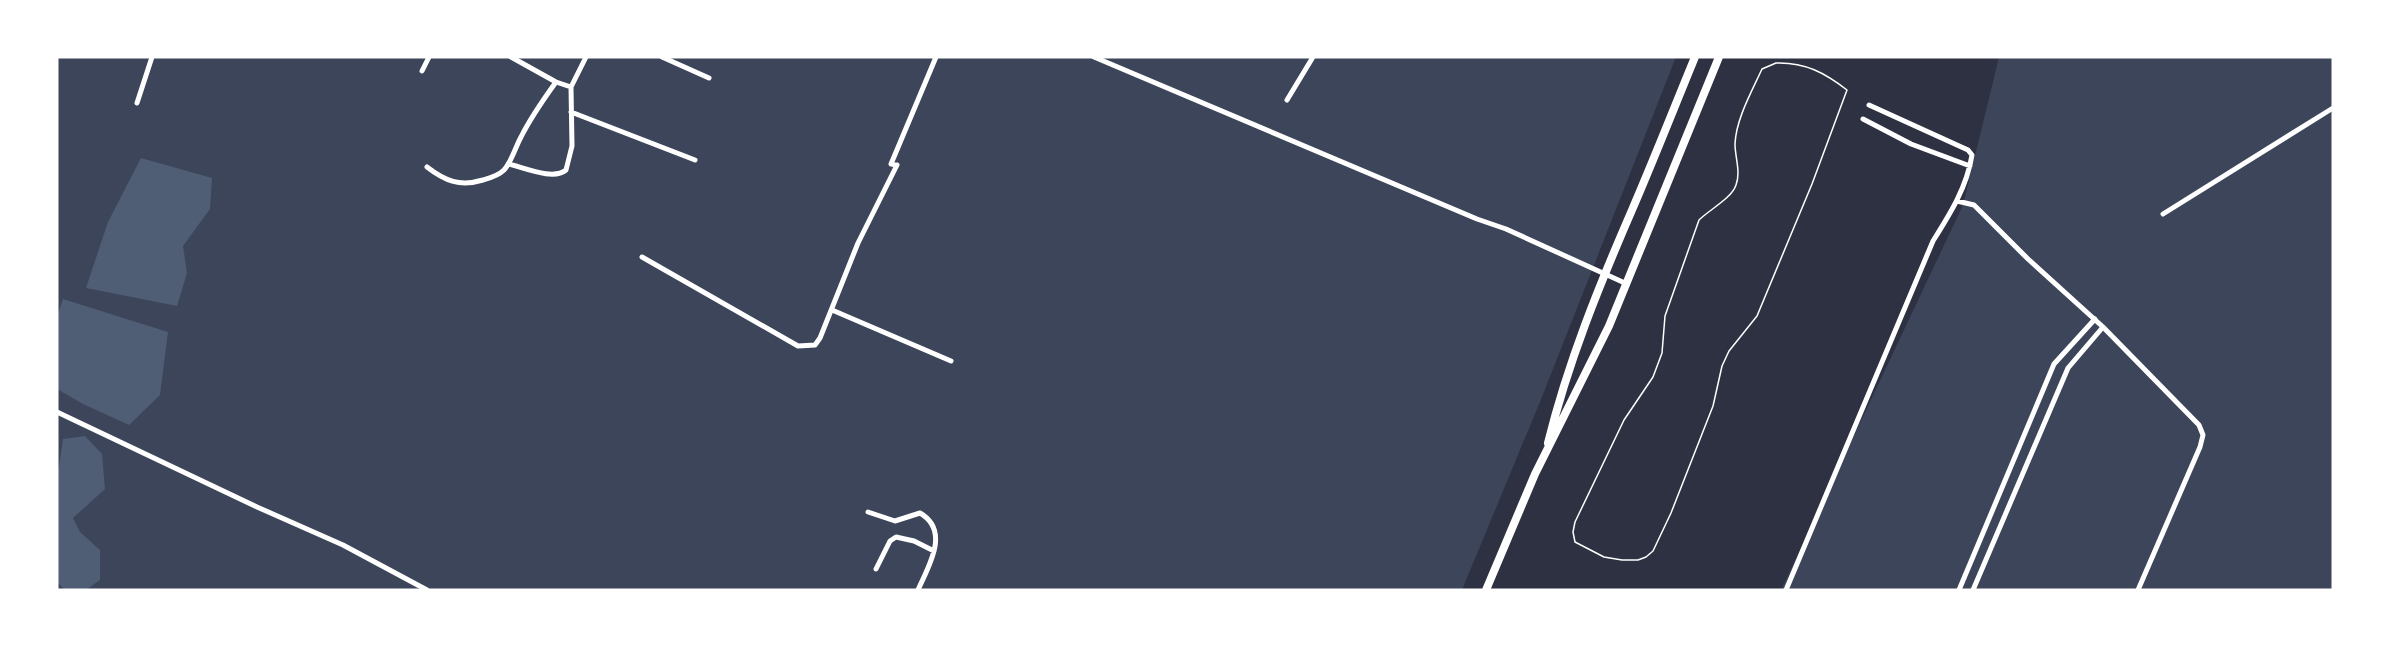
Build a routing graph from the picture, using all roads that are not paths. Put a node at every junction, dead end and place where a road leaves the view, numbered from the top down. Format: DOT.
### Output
graph roads {
  1 [pos="152,57"];
  2 [pos="429,57"];
  3 [pos="512,57"];
  4 [pos="586,57"];
  5 [pos="662,57"];
  6 [pos="936,57"];
  7 [pos="1094,57"];
  8 [pos="1312,57"];
  9 [pos="1695,57"];
  10 [pos="1719,57"];
  11 [pos="422,71"];
  12 [pos="709,78"];
  13 [pos="556,82"];
  14 [pos="571,87"];
  15 [pos="1287,100"];
  16 [pos="137,103"];
  17 [pos="1869,105"];
  18 [pos="2333,108"];
  19 [pos="571,112"];
  20 [pos="1863,118"];
  21 [pos="695,160"];
  22 [pos="508,164"];
  23 [pos="1970,166"];
  24 [pos="427,168"];
  25 [pos="1958,201"];
  26 [pos="2163,214"];
  27 [pos="642,257"];
  28 [pos="1603,274"];
  29 [pos="1626,284"];
  30 [pos="831,310"];
  31 [pos="2095,319"];
  32 [pos="2103,327"];
  33 [pos="951,361"];
  34 [pos="57,412"];
  35 [pos="1546,450"];
  36 [pos="868,512"];
  37 [pos="934,551"];
  38 [pos="876,569"];
  39 [pos="427,590"];
  40 [pos="918,590"];
  41 [pos="1486,590"];
  42 [pos="1786,590"];
  43 [pos="1959,590"];
  44 [pos="1972,590"];
  45 [pos="2138,590"];
  1 -- 16 [label="street"];
  2 -- 11 [label="street"];
  3 -- 13 [label="street"];
  4 -- 14 [label="street"];
  5 -- 12 [label="street"];
  6 -- 30 [label="street"];
  7 -- 28 [label="street"];
  8 -- 15 [label="street"];
  9 -- 28 [label="main road"];
  10 -- 29 [label="main road"];
  13 -- 14 [label="street"];
  13 -- 22 [label="street"];
  14 -- 19 [label="street"];
  17 -- 23 [label="street"];
  18 -- 26 [label="street"];
  19 -- 21 [label="street"];
  19 -- 22 [label="street"];
  20 -- 23 [label="street"];
  22 -- 24 [label="street"];
  23 -- 25 [label="street"];
  25 -- 31 [label="street"];
  25 -- 42 [label="street"];
  27 -- 30 [label="street"];
  28 -- 29 [label="street"];
  28 -- 35 [label="main road"];
  29 -- 35 [label="main road"];
  30 -- 33 [label="street"];
  31 -- 32 [label="street"];
  31 -- 43 [label="street"];
  32 -- 44 [label="street"];
  32 -- 45 [label="street"];
  34 -- 39 [label="street"];
  35 -- 41 [label="main road"];
  36 -- 37 [label="street"];
  37 -- 38 [label="street"];
  37 -- 40 [label="street"];
}
